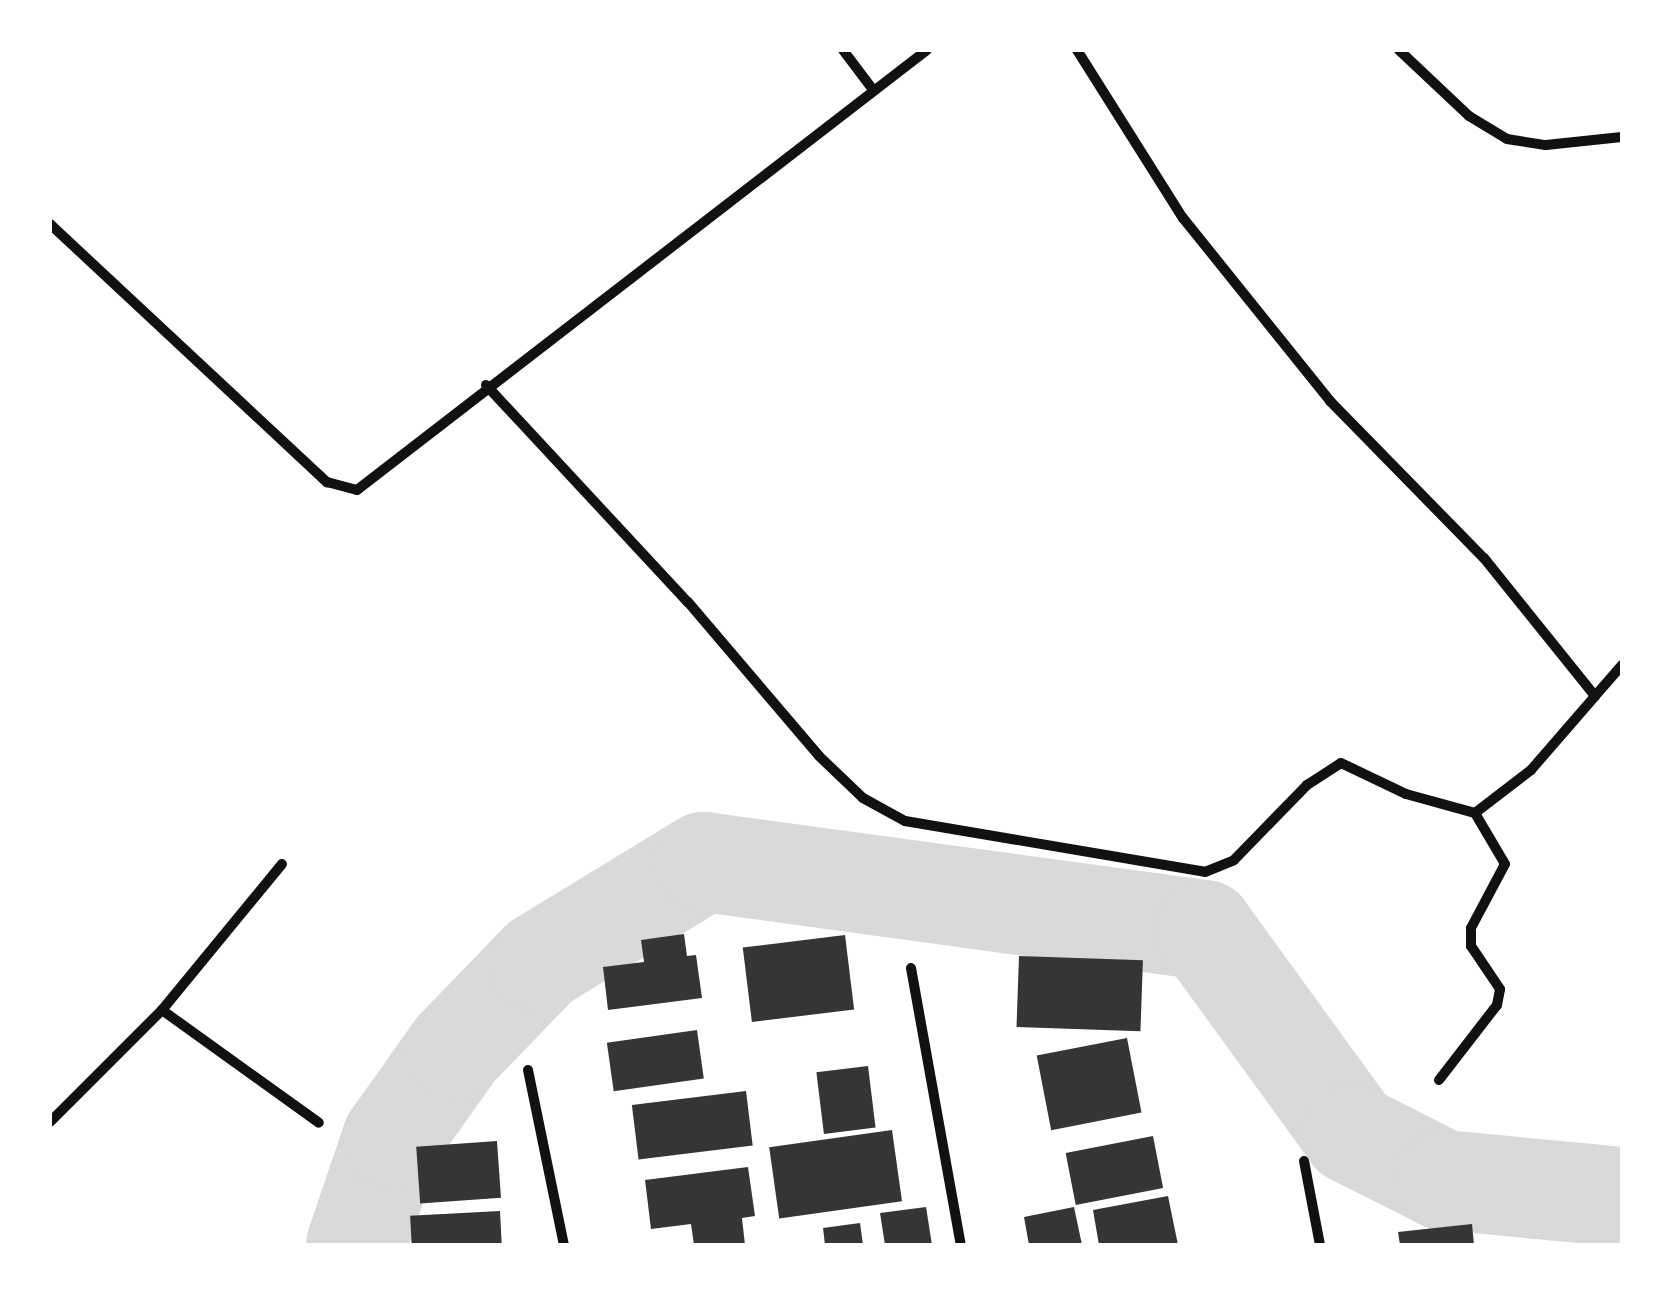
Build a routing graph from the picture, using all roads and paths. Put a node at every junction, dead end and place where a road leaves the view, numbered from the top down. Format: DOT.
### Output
graph roads {
  1 [pos="843,50"];
  2 [pos="927,50"];
  3 [pos="1077,50"];
  4 [pos="1400,50"];
  5 [pos="874,91"];
  6 [pos="1622,137"];
  7 [pos="50,224"];
  8 [pos="486,385"];
  9 [pos="1622,665"];
  10 [pos="1595,696"];
  11 [pos="1475,813"];
  12 [pos="282,864"];
  13 [pos="911,968"];
  14 [pos="162,1010"];
  15 [pos="528,1070"];
  16 [pos="1439,1080"];
  17 [pos="50,1122"];
  18 [pos="319,1123"];
  19 [pos="1304,1161"];
  20 [pos="564,1245"];
  21 [pos="961,1245"];
  22 [pos="1320,1245"];
  1 -- 5 [label="street"];
  2 -- 5 [label="street"];
  3 -- 10 [label="street"];
  4 -- 6 [label="street"];
  5 -- 8 [label="street"];
  7 -- 8 [label="street"];
  8 -- 11 [label="street"];
  9 -- 10 [label="street"];
  10 -- 11 [label="street"];
  11 -- 16 [label="street"];
  12 -- 14 [label="street"];
  13 -- 21 [label="street"];
  14 -- 17 [label="street"];
  14 -- 18 [label="street"];
  15 -- 20 [label="street"];
  19 -- 22 [label="street"];
}
